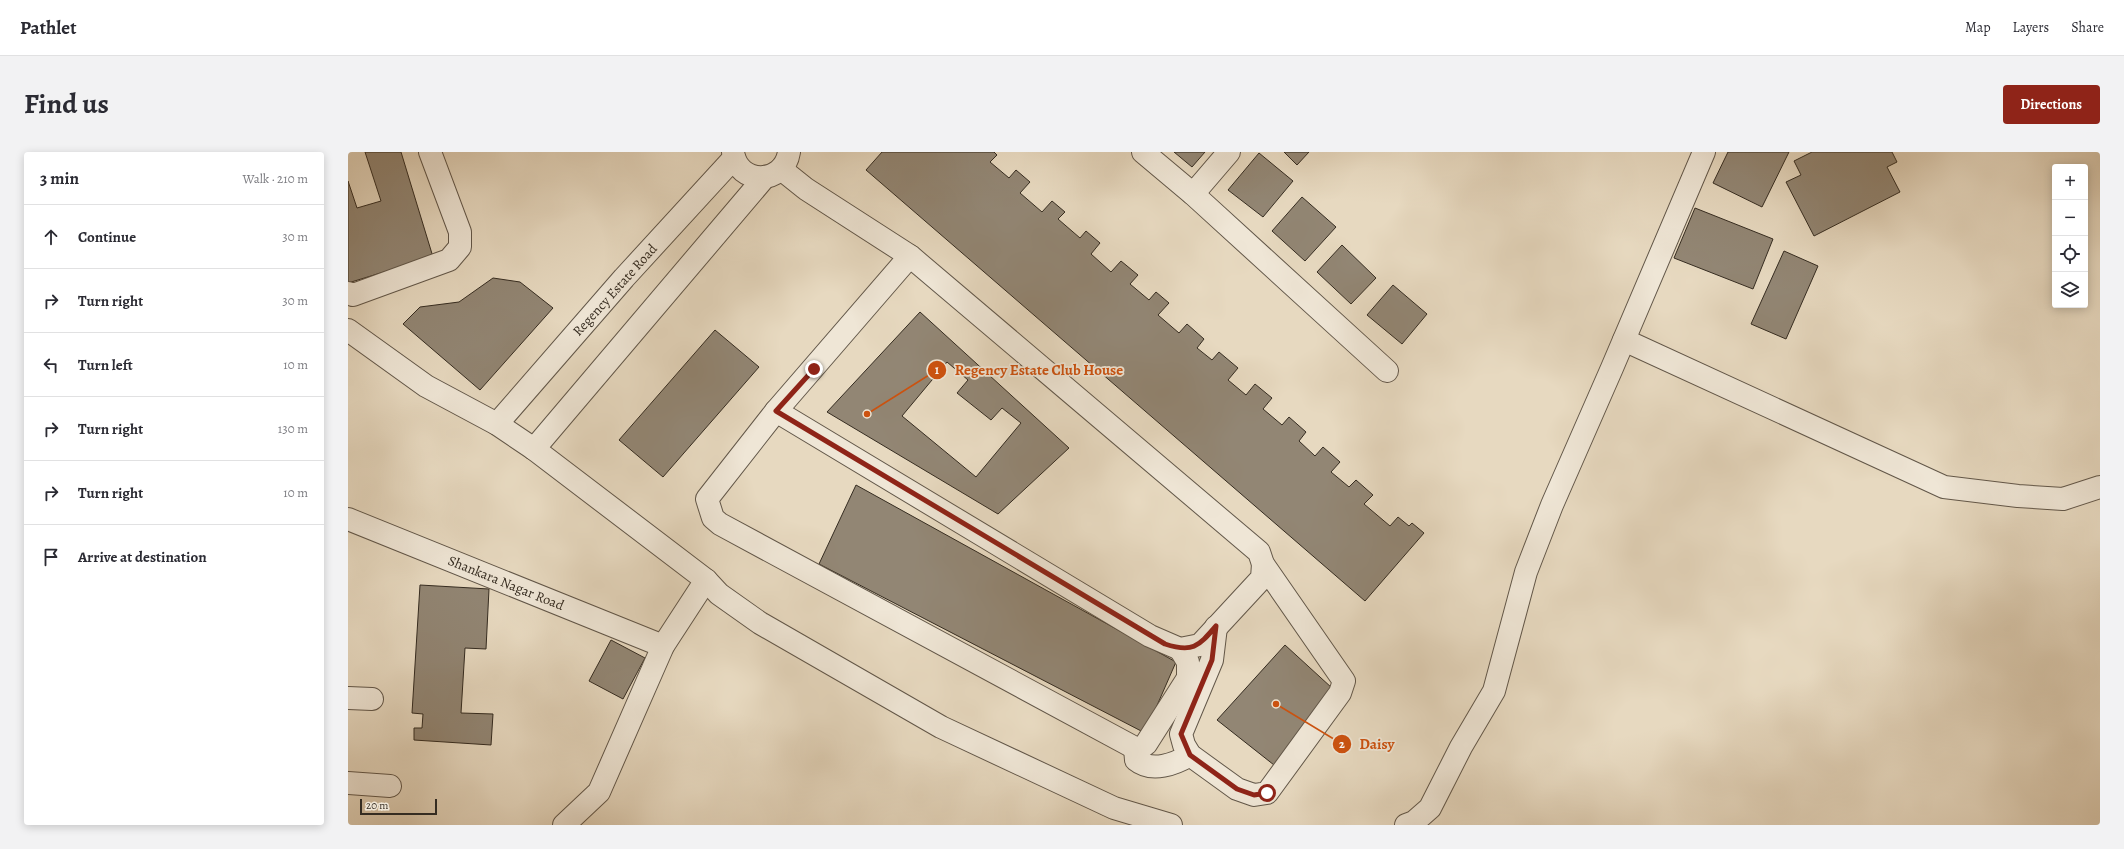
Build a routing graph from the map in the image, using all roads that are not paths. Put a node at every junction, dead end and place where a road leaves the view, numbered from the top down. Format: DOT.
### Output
graph roads {
  1 [pos="430,152"];
  2 [pos="1143,152"];
  3 [pos="1229,152"];
  4 [pos="1704,152"];
  5 [pos="734,155"];
  6 [pos="778,166"];
  7 [pos="1193,194"];
  8 [pos="910,256"];
  9 [pos="348,293"];
  10 [pos="348,330"];
  11 [pos="1624,340"];
  12 [pos="1387,371"];
  13 [pos="776,411"];
  14 [pos="497,424"];
  15 [pos="534,449"];
  16 [pos="2100,487"];
  17 [pos="348,519"];
  18 [pos="1263,564"];
  19 [pos="706,580"];
  20 [pos="1216,626"];
  21 [pos="663,646"];
  22 [pos="1180,649"];
  23 [pos="348,698"];
  24 [pos="372,699"];
  25 [pos="1135,748"];
  26 [pos="1190,755"];
  27 [pos="348,783"];
  28 [pos="390,786"];
  29 [pos="1413,824"];
  30 [pos="564,825"];
  31 [pos="1171,825"];
  1 -- 9 [label="street"];
  2 -- 7 [label="street"];
  3 -- 7 [label="street"];
  4 -- 11 [label="street"];
  5 -- 6 [label="street"];
  5 -- 14 [label="street, Regency Estate Road"];
  6 -- 8 [label="street"];
  6 -- 15 [label="street"];
  7 -- 12 [label="street"];
  8 -- 13 [label="street"];
  8 -- 18 [label="street"];
  10 -- 14 [label="street"];
  11 -- 16 [label="street"];
  11 -- 29 [label="street"];
  13 -- 22 [label="street"];
  13 -- 25 [label="street"];
  14 -- 15 [label="street"];
  15 -- 19 [label="street"];
  17 -- 21 [label="street, Shankara Nagar Road"];
  18 -- 20 [label="street"];
  18 -- 26 [label="street"];
  19 -- 21 [label="street"];
  19 -- 31 [label="street"];
  20 -- 22 [label="street"];
  20 -- 26 [label="street"];
  21 -- 30 [label="street"];
  22 -- 25 [label="street"];
  23 -- 24 [label="street"];
  25 -- 26 [label="street"];
  27 -- 28 [label="street"];
}
